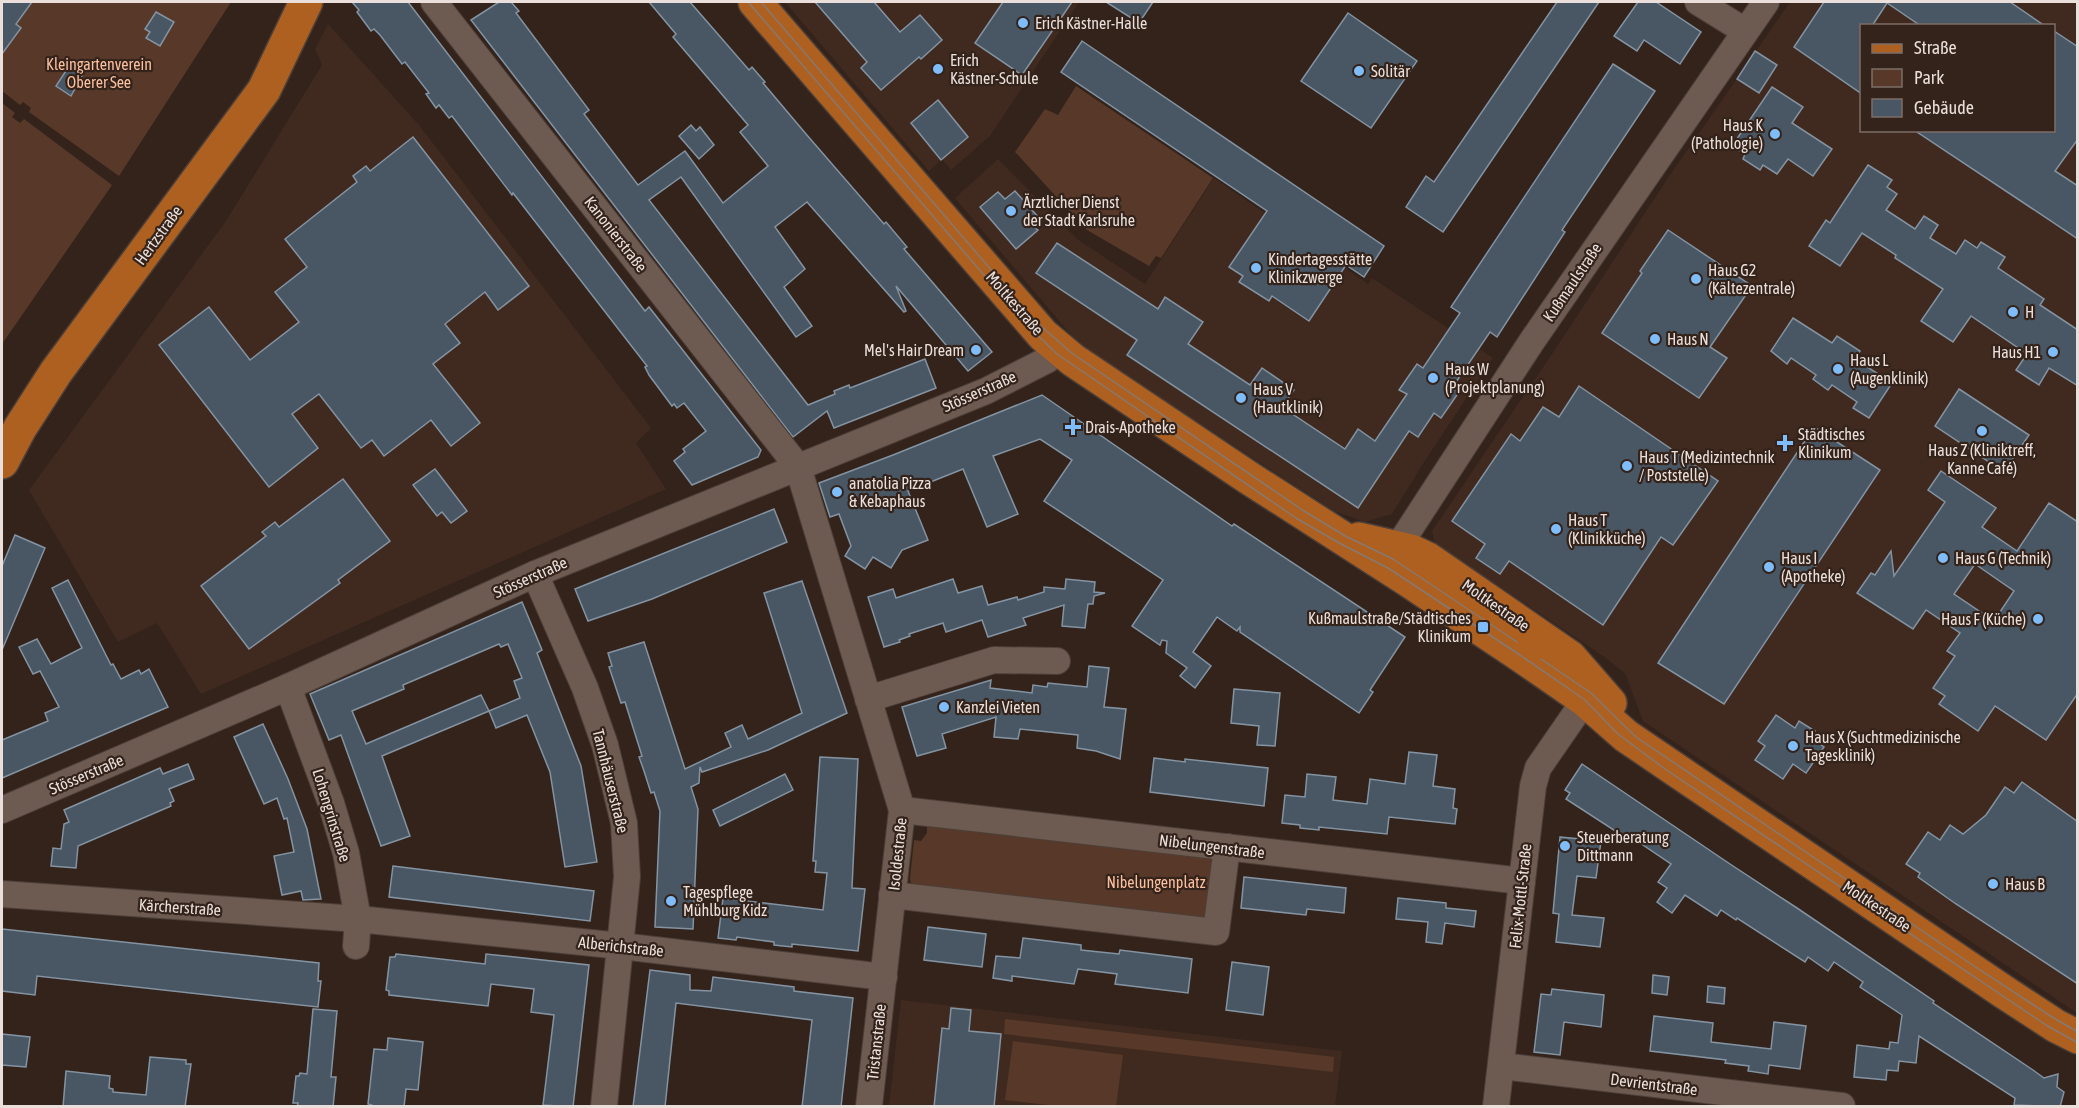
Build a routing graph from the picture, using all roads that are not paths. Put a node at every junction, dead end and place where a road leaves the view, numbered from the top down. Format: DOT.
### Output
graph roads {
  1 [pos="306,2"];
  2 [pos="434,2"];
  3 [pos="755,2"];
  4 [pos="1698,2"];
  5 [pos="1766,2"];
  6 [pos="1745,31"];
  7 [pos="1061,350"];
  8 [pos="2,462"];
  9 [pos="798,467"];
  10 [pos="1393,558"];
  11 [pos="535,574"];
  12 [pos="1057,661"];
  13 [pos="288,687"];
  14 [pos="868,699"];
  15 [pos="1585,700"];
  16 [pos="1679,772"];
  17 [pos="2,810"];
  18 [pos="902,810"];
  19 [pos="1227,848"];
  20 [pos="1522,881"];
  21 [pos="2,894"];
  22 [pos="892,895"];
  23 [pos="358,919"];
  24 [pos="356,946"];
  25 [pos="621,946"];
  26 [pos="884,977"];
  27 [pos="2078,1037"];
  28 [pos="1501,1066"];
  29 [pos="1791,1104"];
  30 [pos="604,1107"];
  31 [pos="869,1107"];
  32 [pos="1496,1107"];
  33 [pos="1842,1107"];
  1 -- 8 [label="main road, Hertzstraße"];
  2 -- 9 [label="street, Kanonierstraße"];
  3 -- 7 [label="main road, Moltkestraße"];
  4 -- 6 [label="street"];
  5 -- 6 [label="street, Kußmaulstraße"];
  6 -- 10 [label="street, Kußmaulstraße"];
  7 -- 9 [label="street, Stösserstraße"];
  7 -- 10 [label="main road, Moltkestraße"];
  9 -- 11 [label="street, Stösserstraße"];
  9 -- 14 [label="street, Isoldestraße"];
  10 -- 15 [label="main road, Moltkestraße"];
  10 -- 16 [label="main road, Moltkestraße"];
  11 -- 13 [label="street, Stösserstraße"];
  11 -- 25 [label="street, Tannhäuserstraße"];
  12 -- 14 [label="street"];
  13 -- 17 [label="street, Stösserstraße"];
  13 -- 23 [label="street, Lohengrinstraße"];
  14 -- 18 [label="street, Isoldestraße"];
  15 -- 16 [label="main road, Moltkestraße"];
  15 -- 20 [label="street, Felix-Mottl-Straße"];
  16 -- 27 [label="main road, Moltkestraße"];
  18 -- 19 [label="street, Nibelungenstraße"];
  18 -- 22 [label="street, Isoldestraße"];
  19 -- 20 [label="street, Nibelungenstraße"];
  19 -- 22 [label="street"];
  20 -- 28 [label="street, Felix-Mottl-Straße"];
  21 -- 23 [label="street, Kärcherstraße"];
  22 -- 26 [label="street, Isoldestraße"];
  23 -- 24 [label="street, Lohengrinstraße"];
  23 -- 25 [label="street, Alberichstraße"];
  25 -- 26 [label="street, Alberichstraße"];
  25 -- 30 [label="street, Tannhäuserstraße"];
  26 -- 31 [label="street, Tristanstraße"];
  28 -- 29 [label="street, Devrientstraße"];
  28 -- 32 [label="street, Felix-Mottl-Straße"];
  29 -- 33 [label="street, Devrientstraße"];
}
